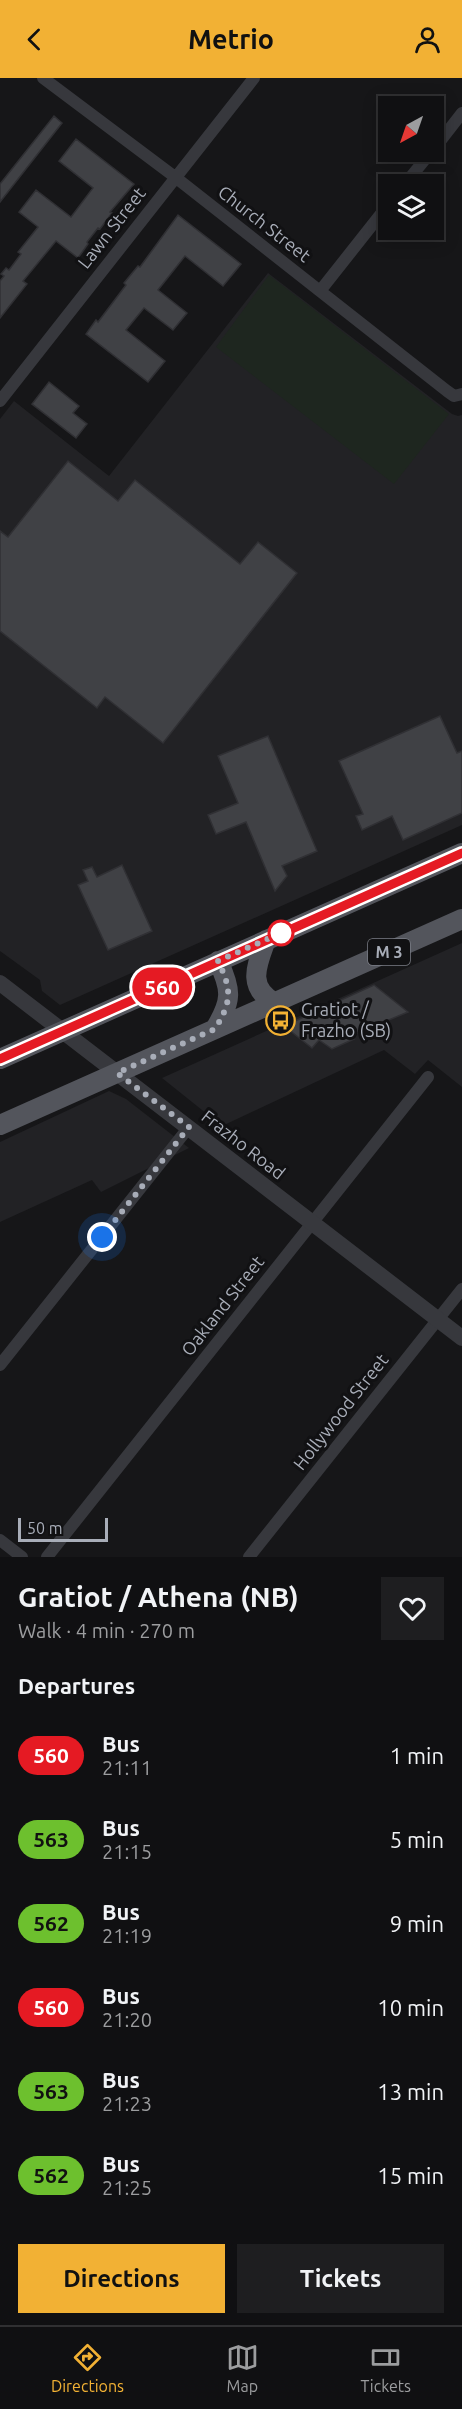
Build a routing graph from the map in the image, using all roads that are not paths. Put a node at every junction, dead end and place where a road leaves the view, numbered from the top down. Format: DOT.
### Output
graph roads {
  1 [pos="43,78"];
  2 [pos="254,78"];
  3 [pos="462,113"];
  4 [pos="444,135"];
  5 [pos="422,162"];
  6 [pos="413,174"];
  7 [pos="174,177"];
  8 [pos="378,218"];
  9 [pos="320,291"];
  10 [pos="462,394"];
  11 [pos="0,401"];
  12 [pos="462,852"];
  13 [pos="462,919"];
  14 [pos="266,940"];
  15 [pos="218,961"];
  16 [pos="0,983"];
  17 [pos="275,1003"];
  18 [pos="215,1029"];
  19 [pos="62,1032"];
  20 [pos="0,1059"];
  21 [pos="117,1073"];
  22 [pos="428,1077"];
  23 [pos="0,1125"];
  24 [pos="189,1127"];
  25 [pos="312,1223"];
  26 [pos="462,1289"];
  27 [pos="438,1319"];
  28 [pos="462,1338"];
  29 [pos="0,1365"];
  30 [pos="0,1540"];
  31 [pos="22,1557"];
  32 [pos="47,1557"];
  33 [pos="249,1557"];
  1 -- 7 [label="street, Church Street"];
  2 -- 7 [label="street, Lawn Street"];
  3 -- 4 [label="street"];
  5 -- 6 [label="street"];
  7 -- 9 [label="street, Church Street"];
  7 -- 11 [label="street, Lawn Street"];
  8 -- 9 [label="street"];
  9 -- 10 [label="street, Church Street"];
  12 -- 14 [label="main road"];
  13 -- 17 [label="main road, M 3"];
  14 -- 15 [label="main road"];
  14 -- 17 [label="main road"];
  15 -- 18 [label="main road"];
  15 -- 19 [label="main road"];
  16 -- 19 [label="street, Frazho Road"];
  17 -- 18 [label="main road, M 3"];
  18 -- 21 [label="main road, M 3"];
  19 -- 20 [label="main road"];
  19 -- 21 [label="street, Frazho Road"];
  21 -- 23 [label="main road, M 3"];
  21 -- 24 [label="street, Frazho Road"];
  22 -- 25 [label="street, Oakland Street"];
  24 -- 25 [label="street, Frazho Road"];
  24 -- 29 [label="street"];
  25 -- 27 [label="street, Frazho Road"];
  25 -- 32 [label="street, Oakland Street"];
  26 -- 27 [label="street, Hollywood Street"];
  27 -- 28 [label="street, Frazho Road"];
  27 -- 33 [label="street, Hollywood Street"];
  30 -- 31 [label="street"];
}
